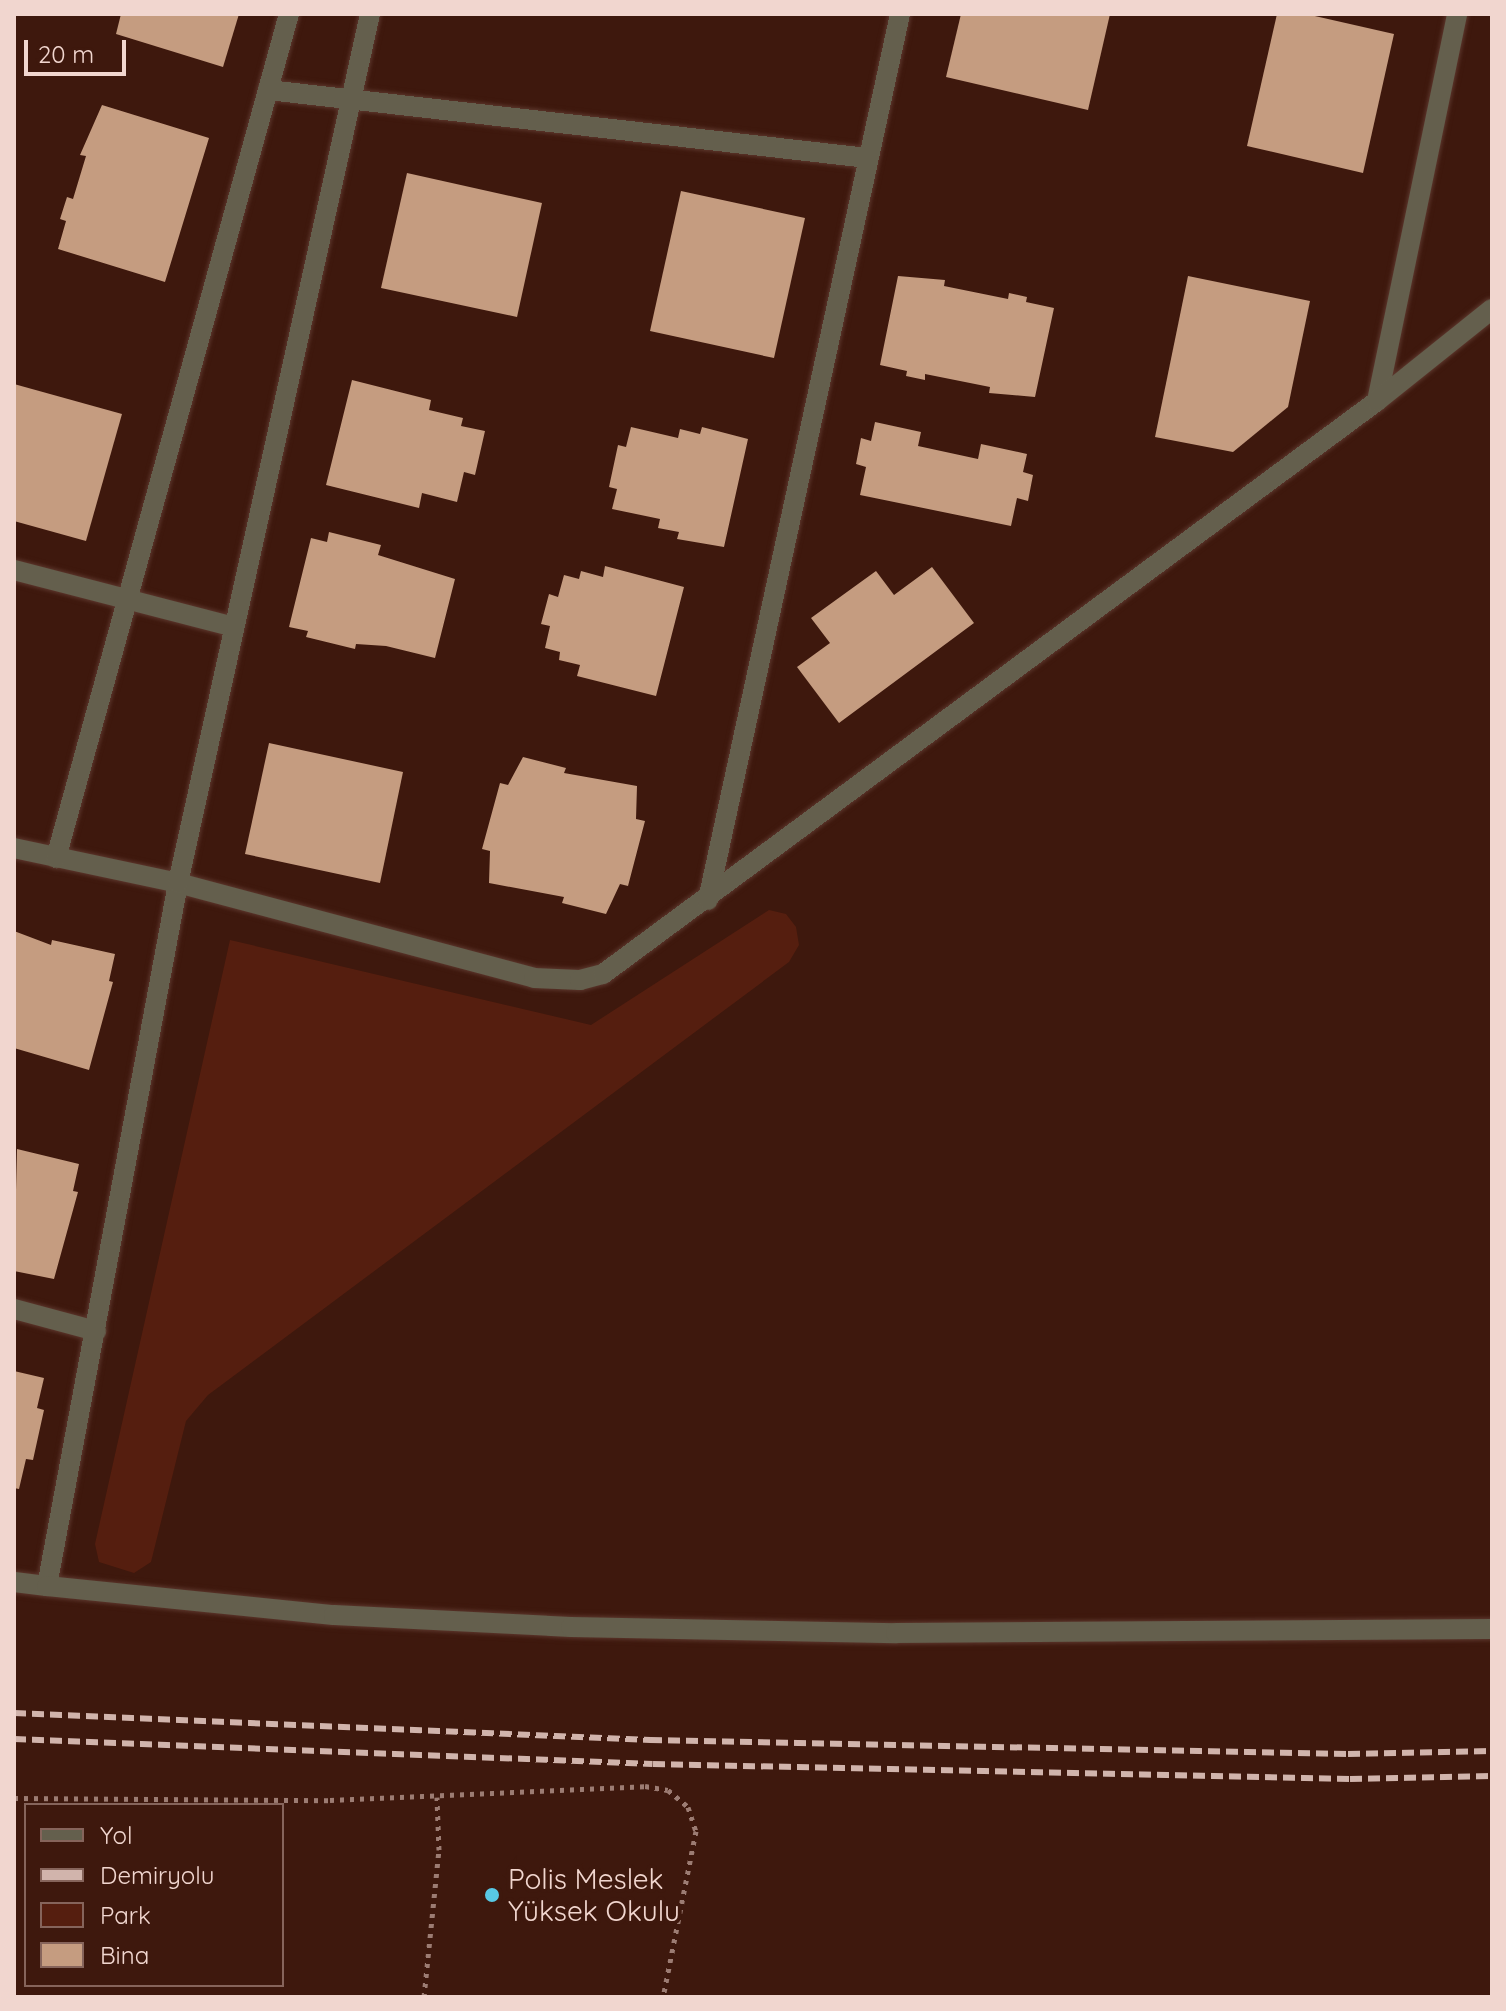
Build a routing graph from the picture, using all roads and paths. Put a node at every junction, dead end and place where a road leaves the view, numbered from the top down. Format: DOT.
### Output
graph roads {
  1 [pos="289,14"];
  2 [pos="370,14"];
  3 [pos="900,14"];
  4 [pos="1457,14"];
  5 [pos="268,90"];
  6 [pos="351,99"];
  7 [pos="868,158"];
  8 [pos="1492,309"];
  9 [pos="1377,401"];
  10 [pos="14,570"];
  11 [pos="128,600"];
  12 [pos="231,626"];
  13 [pos="14,848"];
  14 [pos="56,858"];
  15 [pos="178,883"];
  16 [pos="708,900"];
  17 [pos="14,1309"];
  18 [pos="96,1331"];
  19 [pos="14,1582"];
  20 [pos="47,1586"];
  21 [pos="1492,1629"];
  22 [pos="437,1797"];
  23 [pos="14,1798"];
  24 [pos="424,1997"];
  25 [pos="663,1997"];
  1 -- 5 [label="street"];
  2 -- 6 [label="street"];
  3 -- 7 [label="street"];
  4 -- 9 [label="street"];
  5 -- 6 [label="street"];
  5 -- 11 [label="street"];
  6 -- 7 [label="street"];
  6 -- 12 [label="street"];
  7 -- 16 [label="street"];
  8 -- 9 [label="street"];
  9 -- 16 [label="street"];
  10 -- 11 [label="street"];
  11 -- 12 [label="street"];
  11 -- 14 [label="street"];
  12 -- 15 [label="street"];
  13 -- 14 [label="street"];
  14 -- 15 [label="street"];
  15 -- 16 [label="street"];
  15 -- 18 [label="street"];
  17 -- 18 [label="street"];
  18 -- 20 [label="street"];
  19 -- 20 [label="street"];
  20 -- 21 [label="street"];
  22 -- 23 [label="path"];
  22 -- 24 [label="path"];
  22 -- 25 [label="path"];
}
